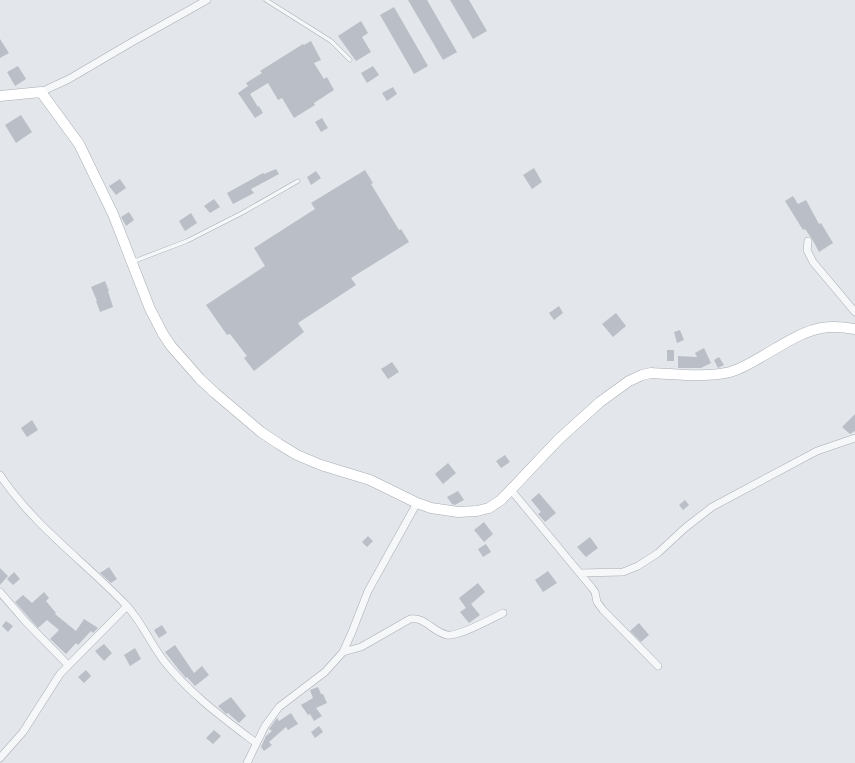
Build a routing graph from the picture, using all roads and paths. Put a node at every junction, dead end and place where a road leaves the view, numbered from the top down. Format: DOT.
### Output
graph roads {
  1 [pos="207,0"];
  2 [pos="266,0"];
  3 [pos="350,60"];
  4 [pos="41,92"];
  5 [pos="0,96"];
  6 [pos="298,181"];
  7 [pos="808,241"];
  8 [pos="132,262"];
  9 [pos="855,312"];
  10 [pos="855,329"];
  11 [pos="855,438"];
  12 [pos="0,475"];
  13 [pos="511,490"];
  14 [pos="417,503"];
  15 [pos="580,573"];
  16 [pos="0,592"];
  17 [pos="127,606"];
  18 [pos="503,613"];
  19 [pos="343,652"];
  20 [pos="68,665"];
  21 [pos="658,666"];
  22 [pos="256,743"];
  23 [pos="0,758"];
  24 [pos="247,763"];
  1 -- 4 [label="street"];
  2 -- 3 [label="lane"];
  4 -- 5 [label="street"];
  4 -- 8 [label="street"];
  6 -- 8 [label="lane"];
  7 -- 9 [label="street"];
  8 -- 14 [label="street"];
  10 -- 13 [label="street"];
  11 -- 15 [label="street"];
  12 -- 17 [label="street"];
  13 -- 14 [label="street"];
  13 -- 15 [label="street"];
  14 -- 19 [label="street"];
  15 -- 21 [label="street"];
  16 -- 20 [label="street"];
  17 -- 20 [label="street"];
  17 -- 22 [label="street"];
  18 -- 19 [label="street"];
  19 -- 22 [label="street"];
  20 -- 23 [label="street"];
  22 -- 24 [label="street"];
}
